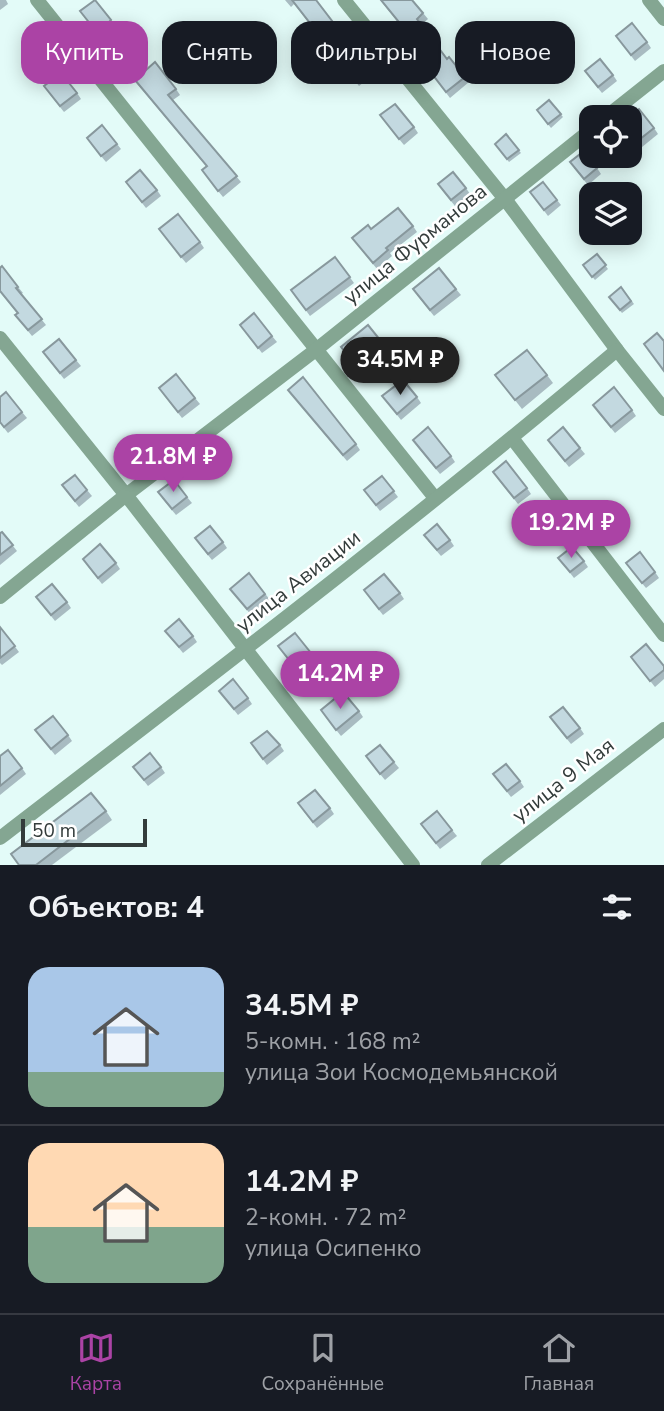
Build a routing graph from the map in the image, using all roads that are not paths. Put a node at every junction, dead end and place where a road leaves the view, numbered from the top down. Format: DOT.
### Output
graph roads {
  1 [pos="37,0"];
  2 [pos="344,0"];
  3 [pos="649,0"];
  4 [pos="664,19"];
  5 [pos="664,71"];
  6 [pos="621,105"];
  7 [pos="579,139"];
  8 [pos="505,199"];
  9 [pos="0,338"];
  10 [pos="317,349"];
  11 [pos="617,349"];
  12 [pos="664,410"];
  13 [pos="512,438"];
  14 [pos="126,495"];
  15 [pos="435,498"];
  16 [pos="0,597"];
  17 [pos="664,635"];
  18 [pos="244,650"];
  19 [pos="664,729"];
  20 [pos="0,838"];
  21 [pos="413,865"];
  22 [pos="488,865"];
  1 -- 10 [label="street"];
  2 -- 8 [label="street"];
  3 -- 4 [label="street"];
  5 -- 6 [label="street"];
  7 -- 8 [label="street, улица Фурманова"];
  8 -- 10 [label="street, улица Фурманова"];
  8 -- 11 [label="street"];
  9 -- 14 [label="street"];
  10 -- 14 [label="street, улица Фурманова"];
  10 -- 15 [label="street"];
  11 -- 12 [label="street"];
  11 -- 13 [label="street, улица Авиации"];
  13 -- 15 [label="street, улица Авиации"];
  13 -- 17 [label="street"];
  14 -- 16 [label="street, улица Фурманова"];
  14 -- 18 [label="street"];
  15 -- 18 [label="street, улица Авиации"];
  18 -- 20 [label="street, улица Авиации"];
  18 -- 21 [label="street"];
  19 -- 22 [label="street, улица 9 Мая"];
}
